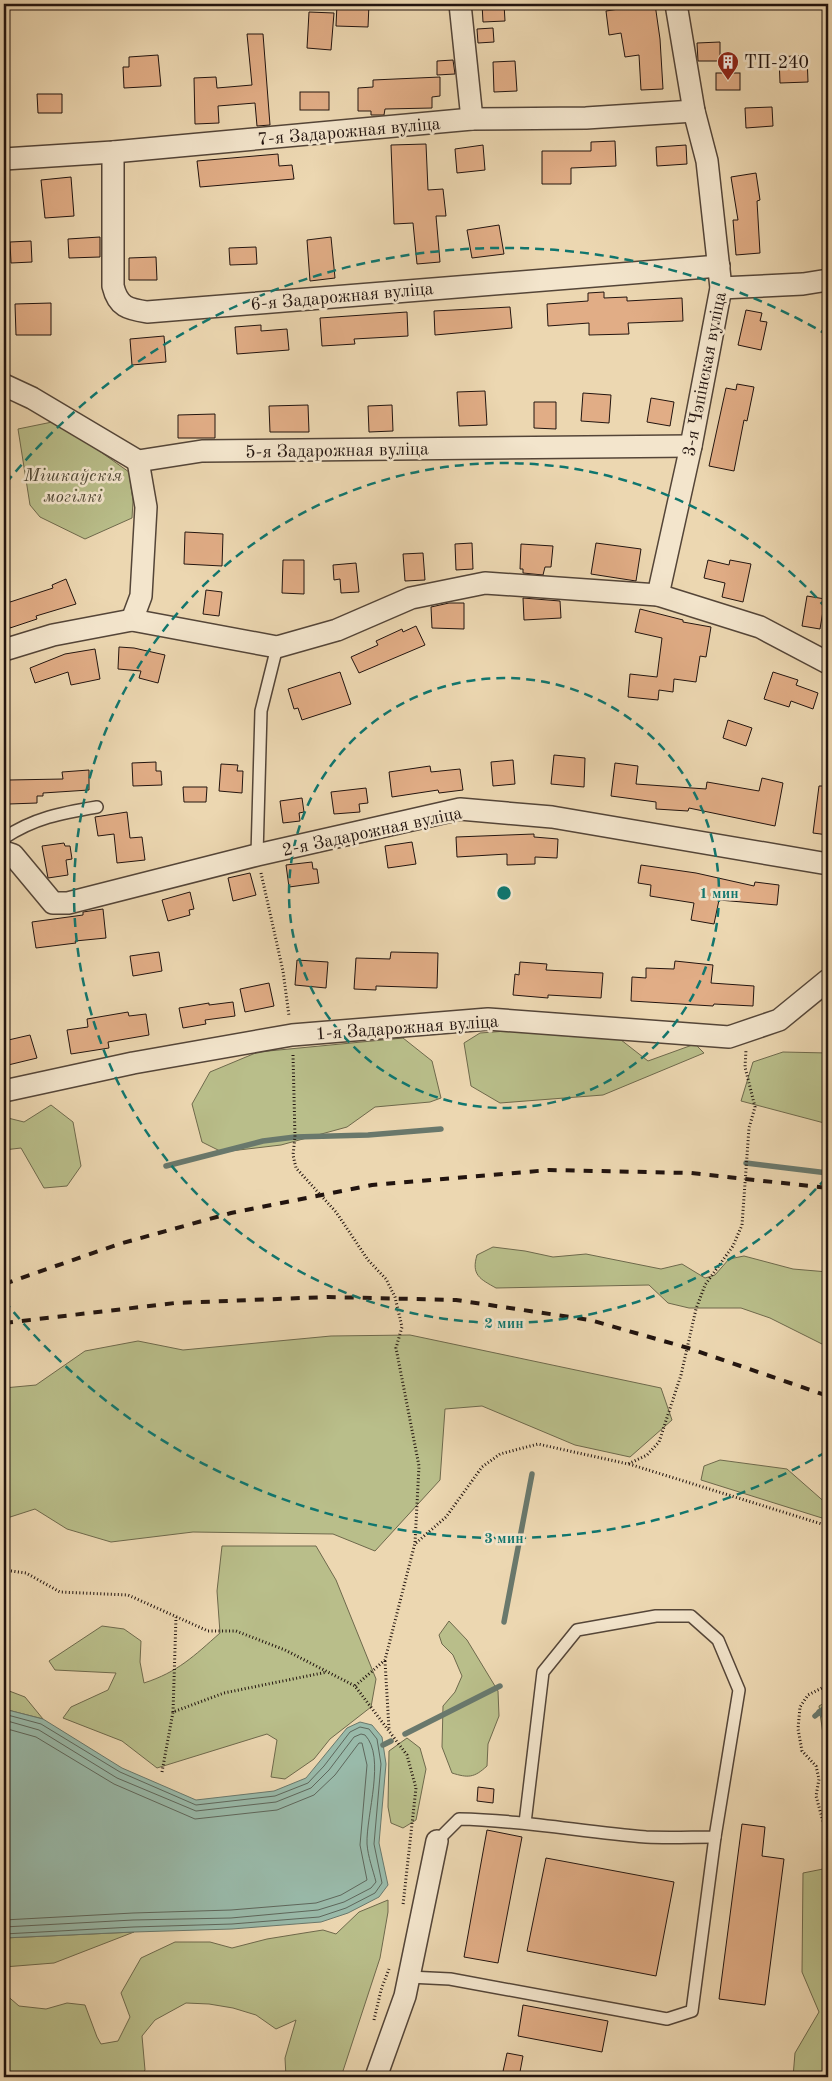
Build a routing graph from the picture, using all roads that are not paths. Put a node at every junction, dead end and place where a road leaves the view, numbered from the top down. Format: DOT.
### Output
graph roads {
  1 [pos="460,4"];
  2 [pos="676,4"];
  3 [pos="694,111"];
  4 [pos="472,120"];
  5 [pos="113,152"];
  6 [pos="4,159"];
  7 [pos="719,266"];
  8 [pos="828,280"];
  9 [pos="721,288"];
  10 [pos="4,385"];
  11 [pos="691,446"];
  12 [pos="138,461"];
  13 [pos="658,595"];
  14 [pos="132,620"];
  15 [pos="277,647"];
  16 [pos="4,650"];
  17 [pos="828,663"];
  18 [pos="97,807"];
  19 [pos="4,838"];
  20 [pos="4,852"];
  21 [pos="257,855"];
  22 [pos="828,864"];
  23 [pos="828,980"];
  24 [pos="4,1091"];
  25 [pos="524,1823"];
  26 [pos="715,1837"];
  27 [pos="437,1841"];
  28 [pos="409,1977"];
  29 [pos="376,2077"];
  1 -- 4 [label="street"];
  2 -- 3 [label="street, 3-я Чэпінская вуліца"];
  3 -- 4 [label="street, 7-я Задарожная вуліца"];
  3 -- 7 [label="street, 3-я Чэпінская вуліца"];
  4 -- 5 [label="street, 7-я Задарожная вуліца"];
  5 -- 6 [label="street, 7-я Задарожная вуліца"];
  5 -- 7 [label="street, 6-я Задарожная вуліца"];
  7 -- 9 [label="street, 3-я Чэпінская вуліца"];
  8 -- 9 [label="street"];
  9 -- 11 [label="street, 3-я Чэпінская вуліца"];
  10 -- 12 [label="street"];
  11 -- 12 [label="street, 5-я Задарожная вуліца"];
  11 -- 13 [label="street, 3-я Чэпінская вуліца"];
  12 -- 14 [label="street"];
  13 -- 15 [label="street"];
  13 -- 17 [label="street"];
  14 -- 15 [label="street"];
  14 -- 16 [label="street"];
  15 -- 21 [label="lane"];
  18 -- 19 [label="lane"];
  20 -- 21 [label="street, 2-я Задарожная вуліца"];
  21 -- 22 [label="street, 2-я Задарожная вуліца"];
  23 -- 24 [label="street, 1-я Задарожная вуліца"];
  25 -- 26 [label="lane"];
  25 -- 26 [label="lane"];
  25 -- 27 [label="lane"];
  26 -- 28 [label="lane"];
  27 -- 28 [label="street"];
  28 -- 29 [label="street"];
}
